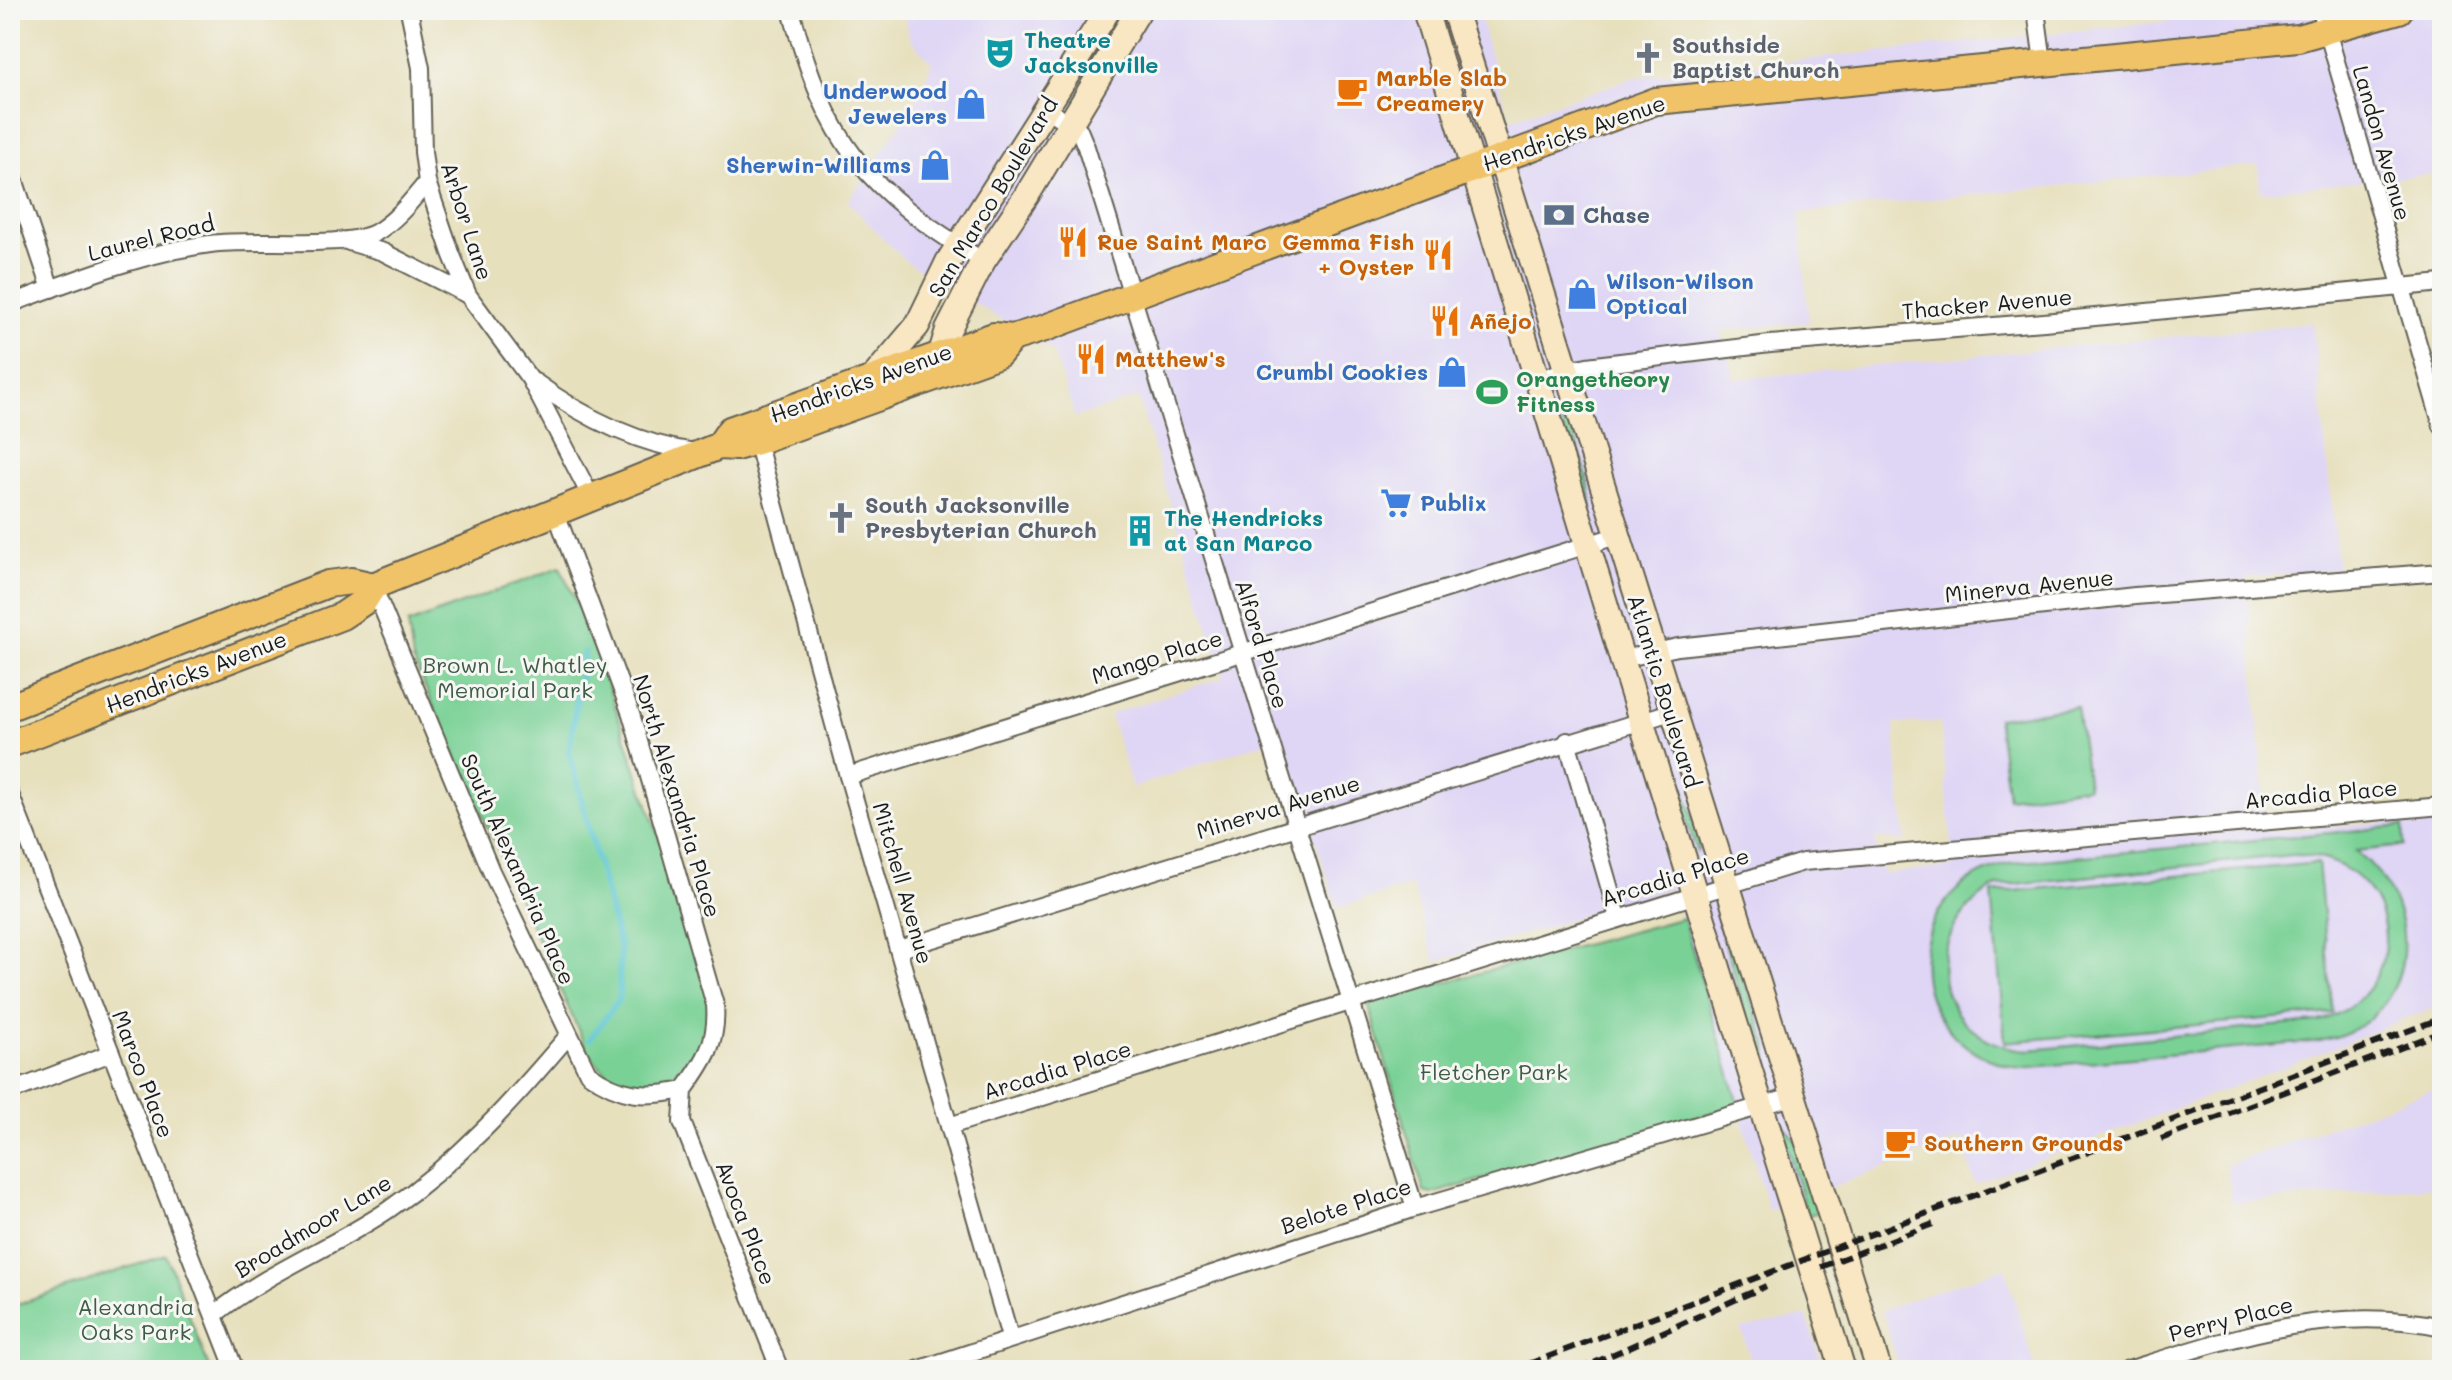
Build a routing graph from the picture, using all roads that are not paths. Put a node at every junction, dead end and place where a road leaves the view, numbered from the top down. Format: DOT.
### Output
graph roads {
  1 [pos="409,10"];
  2 [pos="791,10"];
  3 [pos="1108,10"];
  4 [pos="1139,10"];
  5 [pos="1425,10"];
  6 [pos="1454,10"];
  7 [pos="2036,10"];
  8 [pos="2399,10"];
  9 [pos="2324,20"];
  10 [pos="2043,62"];
  11 [pos="1046,109"];
  12 [pos="1070,123"];
  13 [pos="1500,159"];
  14 [pos="10,167"];
  15 [pos="1472,168"];
  16 [pos="427,182"];
  17 [pos="349,242"];
  18 [pos="960,247"];
  19 [pos="983,261"];
  20 [pos="2442,283"];
  21 [pos="2400,285"];
  22 [pos="51,289"];
  23 [pos="468,295"];
  24 [pos="1133,297"];
  25 [pos="10,304"];
  26 [pos="1012,338"];
  27 [pos="942,353"];
  28 [pos="1565,370"];
  29 [pos="530,379"];
  30 [pos="872,379"];
  31 [pos="1537,381"];
  32 [pos="897,392"];
  33 [pos="2442,426"];
  34 [pos="757,441"];
  35 [pos="711,450"];
  36 [pos="592,499"];
  37 [pos="556,513"];
  38 [pos="1616,536"];
  39 [pos="1587,545"];
  40 [pos="2442,572"];
  41 [pos="373,586"];
  42 [pos="1652,652"];
  43 [pos="1242,653"];
  44 [pos="1622,659"];
  45 [pos="10,707"];
  46 [pos="1671,712"];
  47 [pos="1640,719"];
  48 [pos="1567,741"];
  49 [pos="10,744"];
  50 [pos="848,776"];
  51 [pos="10,794"];
  52 [pos="2442,806"];
  53 [pos="1296,825"];
  54 [pos="1725,884"];
  55 [pos="1695,894"];
  56 [pos="1618,917"];
  57 [pos="900,949"];
  58 [pos="1351,1000"];
  59 [pos="568,1036"];
  60 [pos="111,1053"];
  61 [pos="684,1090"];
  62 [pos="10,1092"];
  63 [pos="1792,1097"];
  64 [pos="1761,1106"];
  65 [pos="949,1126"];
  66 [pos="1415,1208"];
  67 [pos="214,1315"];
  68 [pos="2442,1327"];
  69 [pos="1010,1337"];
  70 [pos="235,1370"];
  71 [pos="780,1370"];
  72 [pos="917,1370"];
  73 [pos="1843,1370"];
  74 [pos="1879,1370"];
  75 [pos="2128,1370"];
  1 -- 16 [label="street, Arbor Lane"];
  2 -- 18 [label="street"];
  3 -- 11 [label="main road, San Marco Boulevard"];
  4 -- 12 [label="main road, San Marco Boulevard"];
  5 -- 15 [label="main road, Atlantic Boulevard"];
  6 -- 13 [label="main road, Atlantic Boulevard"];
  7 -- 10 [label="street"];
  8 -- 9 [label="main road, Hendricks Avenue"];
  9 -- 10 [label="main road, Hendricks Avenue"];
  9 -- 21 [label="street, Landon Avenue"];
  10 -- 13 [label="main road, Hendricks Avenue"];
  11 -- 12 [label="street"];
  11 -- 18 [label="main road, San Marco Boulevard"];
  12 -- 19 [label="main road, San Marco Boulevard"];
  12 -- 24 [label="street, Alford Place"];
  13 -- 15 [label="main road, Hendricks Avenue"];
  13 -- 28 [label="main road, Atlantic Boulevard"];
  14 -- 22 [label="street"];
  15 -- 24 [label="main road, Hendricks Avenue"];
  15 -- 31 [label="main road, Atlantic Boulevard"];
  16 -- 17 [label="street, Laurel Road"];
  16 -- 23 [label="street, Arbor Lane"];
  17 -- 22 [label="street, Laurel Road"];
  17 -- 23 [label="street"];
  18 -- 19 [label="street"];
  18 -- 30 [label="main road, San Marco Boulevard"];
  19 -- 27 [label="main road, San Marco Boulevard"];
  20 -- 21 [label="street, Thacker Avenue"];
  21 -- 28 [label="street, Thacker Avenue"];
  21 -- 33 [label="street, Landon Avenue"];
  22 -- 25 [label="street, Laurel Road"];
  23 -- 29 [label="street, Arbor Lane"];
  24 -- 26 [label="main road, Hendricks Avenue"];
  24 -- 43 [label="street, Alford Place"];
  26 -- 27 [label="main road, Hendricks Avenue"];
  26 -- 32 [label="main road, Hendricks Avenue"];
  27 -- 30 [label="main road, Hendricks Avenue"];
  27 -- 32 [label="main road"];
  28 -- 31 [label="street, Thacker Avenue"];
  28 -- 38 [label="main road, Atlantic Boulevard"];
  29 -- 35 [label="street, Arbor Lane"];
  29 -- 36 [label="street, Arbor Lane"];
  30 -- 35 [label="main road, Hendricks Avenue"];
  31 -- 39 [label="main road, Atlantic Boulevard"];
  32 -- 34 [label="main road, Hendricks Avenue"];
  34 -- 35 [label="main road, Hendricks Avenue"];
  34 -- 50 [label="street, Mitchell Avenue"];
  35 -- 36 [label="main road, Hendricks Avenue"];
  36 -- 37 [label="main road, Hendricks Avenue"];
  37 -- 41 [label="main road, Hendricks Avenue"];
  37 -- 61 [label="street, North Alexandria Place"];
  38 -- 39 [label="street, Mango Place"];
  38 -- 42 [label="main road, Atlantic Boulevard"];
  39 -- 43 [label="street, Mango Place"];
  39 -- 44 [label="main road, Atlantic Boulevard"];
  40 -- 42 [label="street, Minerva Avenue"];
  41 -- 45 [label="main road, Hendricks Avenue"];
  41 -- 49 [label="main road, Hendricks Avenue"];
  41 -- 59 [label="street, South Alexandria Place"];
  42 -- 44 [label="street, Minerva Avenue"];
  42 -- 46 [label="main road, Atlantic Boulevard"];
  43 -- 50 [label="street, Mango Place"];
  43 -- 53 [label="street, Alford Place"];
  44 -- 47 [label="main road, Atlantic Boulevard"];
  46 -- 47 [label="street, Minerva Avenue"];
  46 -- 54 [label="main road, Atlantic Boulevard"];
  47 -- 48 [label="street, Minerva Avenue"];
  47 -- 55 [label="main road, Atlantic Boulevard"];
  48 -- 53 [label="street, Minerva Avenue"];
  48 -- 56 [label="street"];
  50 -- 57 [label="street, Mitchell Avenue"];
  51 -- 60 [label="street, Marco Place"];
  52 -- 54 [label="street, Arcadia Place"];
  53 -- 57 [label="street, Minerva Avenue"];
  53 -- 58 [label="street, Alford Place"];
  54 -- 55 [label="street, Arcadia Place"];
  54 -- 63 [label="main road, Atlantic Boulevard"];
  55 -- 56 [label="street, Arcadia Place"];
  55 -- 64 [label="main road, Atlantic Boulevard"];
  56 -- 58 [label="street, Arcadia Place"];
  57 -- 65 [label="street, Mitchell Avenue"];
  58 -- 65 [label="street, Arcadia Place"];
  58 -- 66 [label="street, Alford Place"];
  59 -- 61 [label="street, South Alexandria Place"];
  59 -- 67 [label="street, Broadmoor Lane"];
  60 -- 62 [label="street"];
  60 -- 67 [label="street, Marco Place"];
  61 -- 71 [label="street, Avoca Place"];
  63 -- 64 [label="street, Belote Place"];
  63 -- 74 [label="main road, Atlantic Boulevard"];
  64 -- 66 [label="street, Belote Place"];
  64 -- 73 [label="main road, Atlantic Boulevard"];
  65 -- 69 [label="street, Mitchell Avenue"];
  66 -- 69 [label="street, Belote Place"];
  67 -- 70 [label="street, Marco Place"];
  68 -- 75 [label="street, Perry Place"];
  69 -- 72 [label="street, Belote Place"];
}
